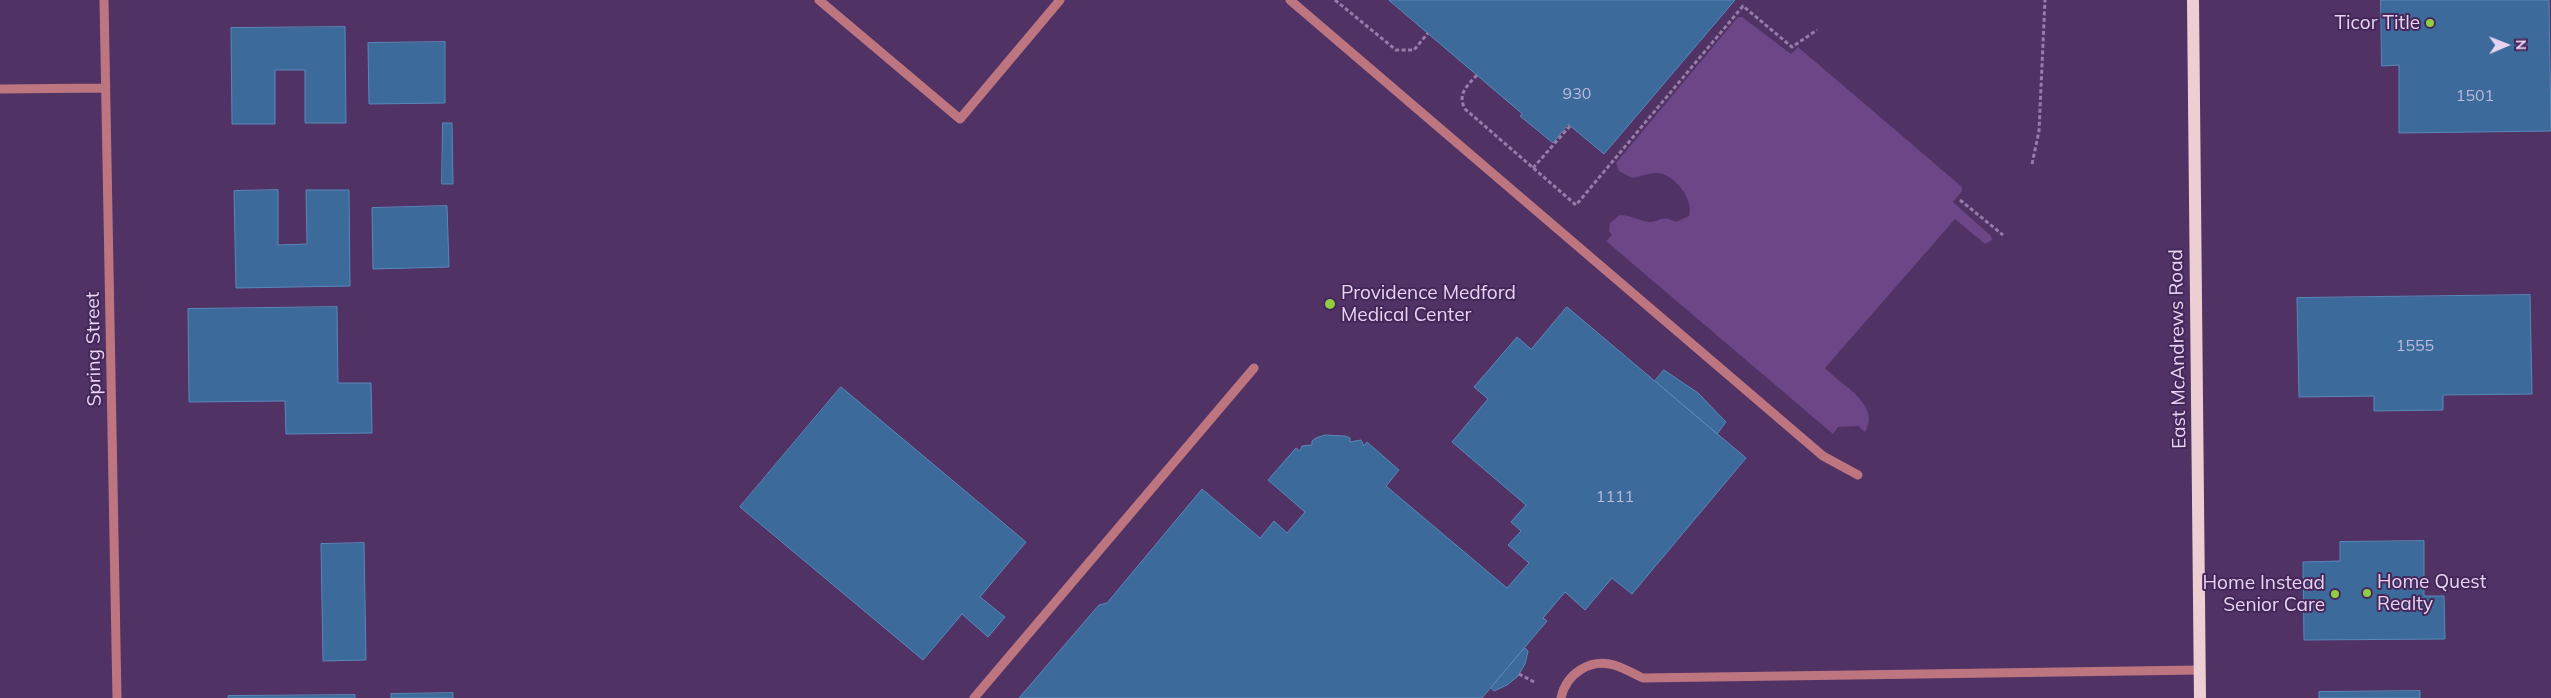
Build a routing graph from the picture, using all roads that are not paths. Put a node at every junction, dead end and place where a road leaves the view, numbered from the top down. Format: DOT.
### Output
graph roads {
  1 [pos="104,0"];
  2 [pos="819,0"];
  3 [pos="1060,0"];
  4 [pos="1290,0"];
  5 [pos="2193,0"];
  6 [pos="105,88"];
  7 [pos="0,89"];
  8 [pos="1254,368"];
  9 [pos="1858,475"];
  10 [pos="2200,670"];
  11 [pos="117,698"];
  12 [pos="974,698"];
  13 [pos="1560,698"];
  14 [pos="2200,698"];
  1 -- 6 [label="street, Spring Street"];
  2 -- 3 [label="street"];
  4 -- 9 [label="street"];
  5 -- 10 [label="main road, East McAndrews Road"];
  6 -- 7 [label="street"];
  6 -- 11 [label="street, Spring Street"];
  8 -- 12 [label="street"];
  10 -- 13 [label="street"];
  10 -- 14 [label="main road, East McAndrews Road"];
}
